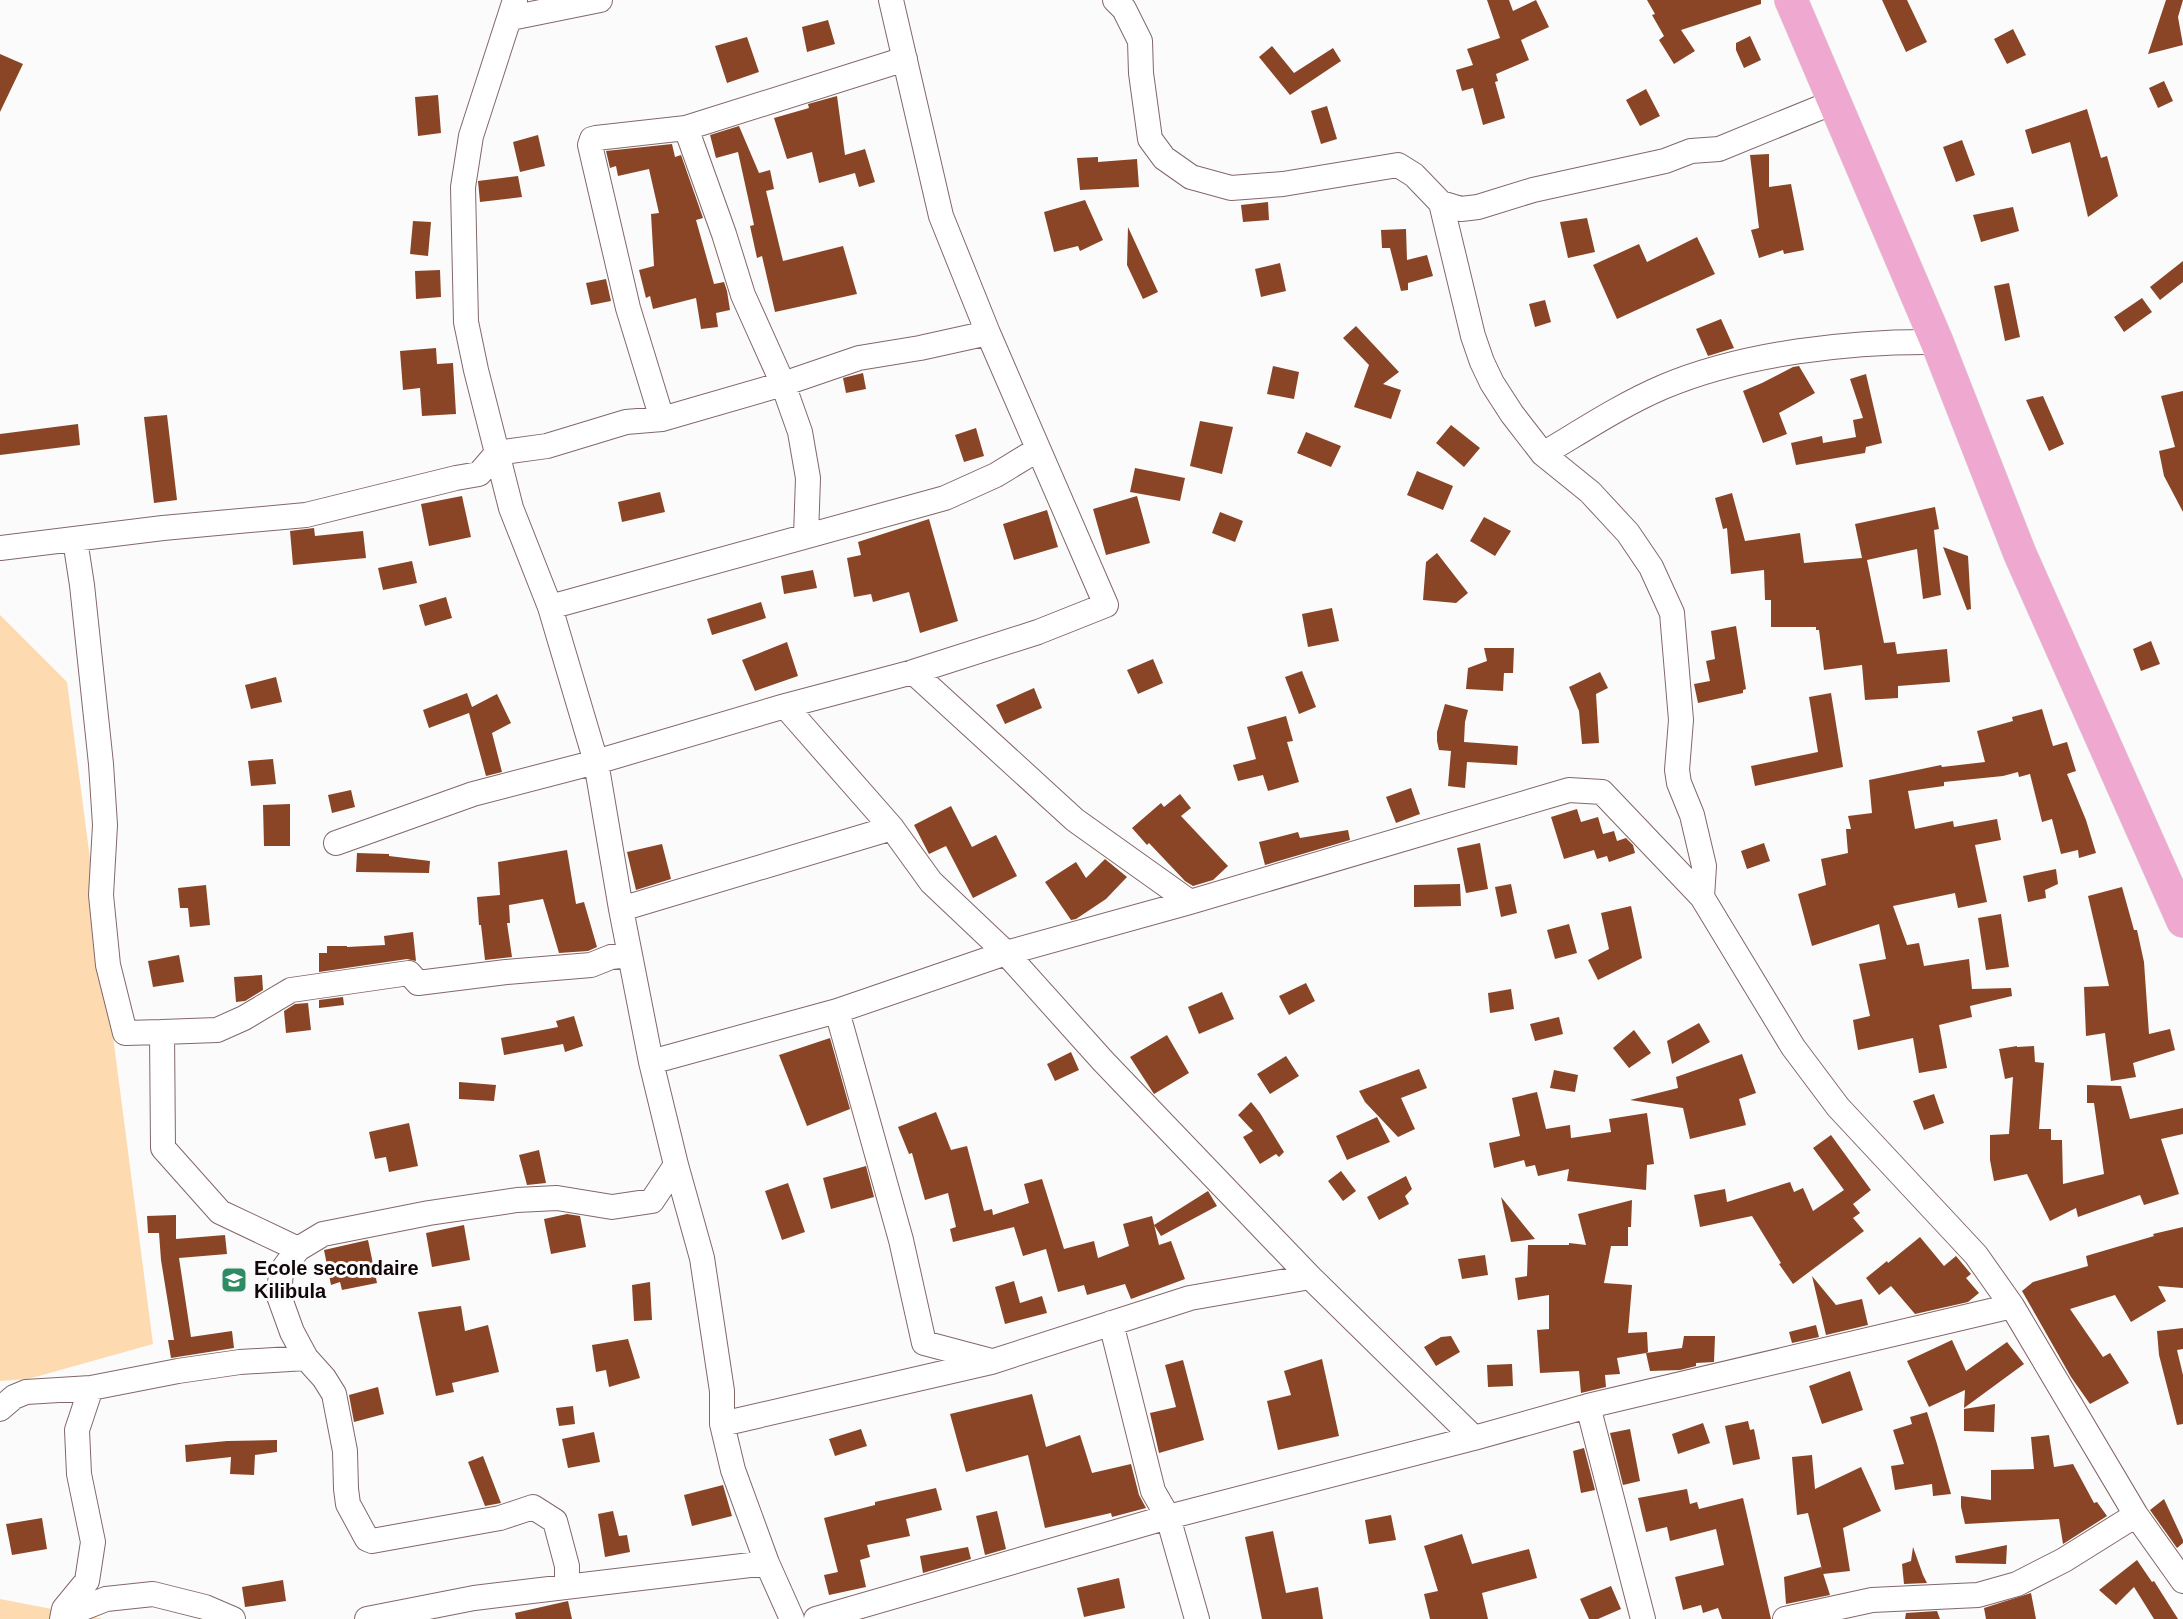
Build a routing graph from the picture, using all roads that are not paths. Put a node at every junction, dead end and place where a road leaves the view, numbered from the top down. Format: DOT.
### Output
graph roads {
  1 [pos="600,0"];
  2 [pos="891,0"];
  3 [pos="1115,0"];
  4 [pos="1791,0"];
  5 [pos="513,9"];
  6 [pos="905,59"];
  7 [pos="1834,102"];
  8 [pos="686,128"];
  9 [pos="1441,203"];
  10 [pos="988,333"];
  11 [pos="1937,342"];
  12 [pos="783,384"];
  13 [pos="662,418"];
  14 [pos="1037,450"];
  15 [pos="497,453"];
  16 [pos="1544,454"];
  17 [pos="806,536"];
  18 [pos="75,540"];
  19 [pos="0,548"];
  20 [pos="550,607"];
  21 [pos="913,672"];
  22 [pos="784,706"];
  23 [pos="596,762"];
  24 [pos="892,828"];
  25 [pos="336,843"];
  26 [pos="1702,897"];
  27 [pos="1190,902"];
  28 [pos="621,909"];
  29 [pos="2183,921"];
  30 [pos="1006,953"];
  31 [pos="630,955"];
  32 [pos="837,1011"];
  33 [pos="162,1032"];
  34 [pos="651,1062"];
  35 [pos="676,1166"];
  36 [pos="298,1249"];
  37 [pos="1310,1277"];
  38 [pos="2012,1306"];
  39 [pos="1111,1323"];
  40 [pos="306,1358"];
  41 [pos="991,1362"];
  42 [pos="91,1388"];
  43 [pos="1588,1406"];
  44 [pos="0,1408"];
  45 [pos="722,1424"];
  46 [pos="1474,1438"];
  47 [pos="2136,1515"];
  48 [pos="1168,1517"];
  49 [pos="767,1563"];
  50 [pos="2183,1581"];
  51 [pos="567,1586"];
  52 [pos="62,1617"];
  53 [pos="233,1619"];
  54 [pos="367,1619"];
  55 [pos="792,1619"];
  56 [pos="816,1619"];
  57 [pos="1197,1619"];
  58 [pos="1643,1619"];
  59 [pos="1785,1619"];
  1 -- 5 [label="street"];
  2 -- 6 [label="street"];
  3 -- 9 [label="street"];
  4 -- 7 [label="highway"];
  5 -- 15 [label="street"];
  6 -- 8 [label="street"];
  6 -- 10 [label="street"];
  7 -- 9 [label="street"];
  7 -- 11 [label="highway"];
  8 -- 12 [label="street"];
  8 -- 13 [label="street"];
  9 -- 16 [label="street"];
  10 -- 12 [label="street"];
  10 -- 14 [label="street"];
  11 -- 16 [label="street"];
  11 -- 29 [label="highway"];
  12 -- 13 [label="street"];
  12 -- 17 [label="street"];
  13 -- 15 [label="street"];
  14 -- 17 [label="street"];
  14 -- 21 [label="street"];
  15 -- 18 [label="street"];
  15 -- 20 [label="street"];
  16 -- 26 [label="street"];
  17 -- 20 [label="street"];
  18 -- 19 [label="street"];
  18 -- 33 [label="street"];
  20 -- 23 [label="street"];
  21 -- 22 [label="street"];
  21 -- 27 [label="street"];
  22 -- 23 [label="street"];
  22 -- 24 [label="street"];
  23 -- 25 [label="street"];
  23 -- 28 [label="street"];
  24 -- 28 [label="street"];
  24 -- 30 [label="street"];
  26 -- 27 [label="street"];
  26 -- 38 [label="street"];
  27 -- 30 [label="street"];
  28 -- 31 [label="street"];
  30 -- 32 [label="street"];
  30 -- 37 [label="street"];
  31 -- 33 [label="street"];
  31 -- 34 [label="street"];
  32 -- 34 [label="street"];
  32 -- 41 [label="street"];
  33 -- 36 [label="street"];
  34 -- 35 [label="street"];
  35 -- 36 [label="street"];
  35 -- 45 [label="street"];
  36 -- 40 [label="street"];
  37 -- 39 [label="street"];
  37 -- 46 [label="street"];
  38 -- 43 [label="street"];
  38 -- 47 [label="street"];
  39 -- 41 [label="street"];
  39 -- 48 [label="street"];
  40 -- 42 [label="street"];
  40 -- 51 [label="street"];
  41 -- 45 [label="street"];
  42 -- 44 [label="street"];
  42 -- 52 [label="street"];
  43 -- 46 [label="street"];
  43 -- 58 [label="street"];
  45 -- 49 [label="street"];
  46 -- 48 [label="street"];
  47 -- 50 [label="street"];
  47 -- 59 [label="street"];
  48 -- 56 [label="street"];
  48 -- 57 [label="street"];
  49 -- 51 [label="street"];
  49 -- 55 [label="street"];
  51 -- 54 [label="street"];
  52 -- 53 [label="street"];
}
